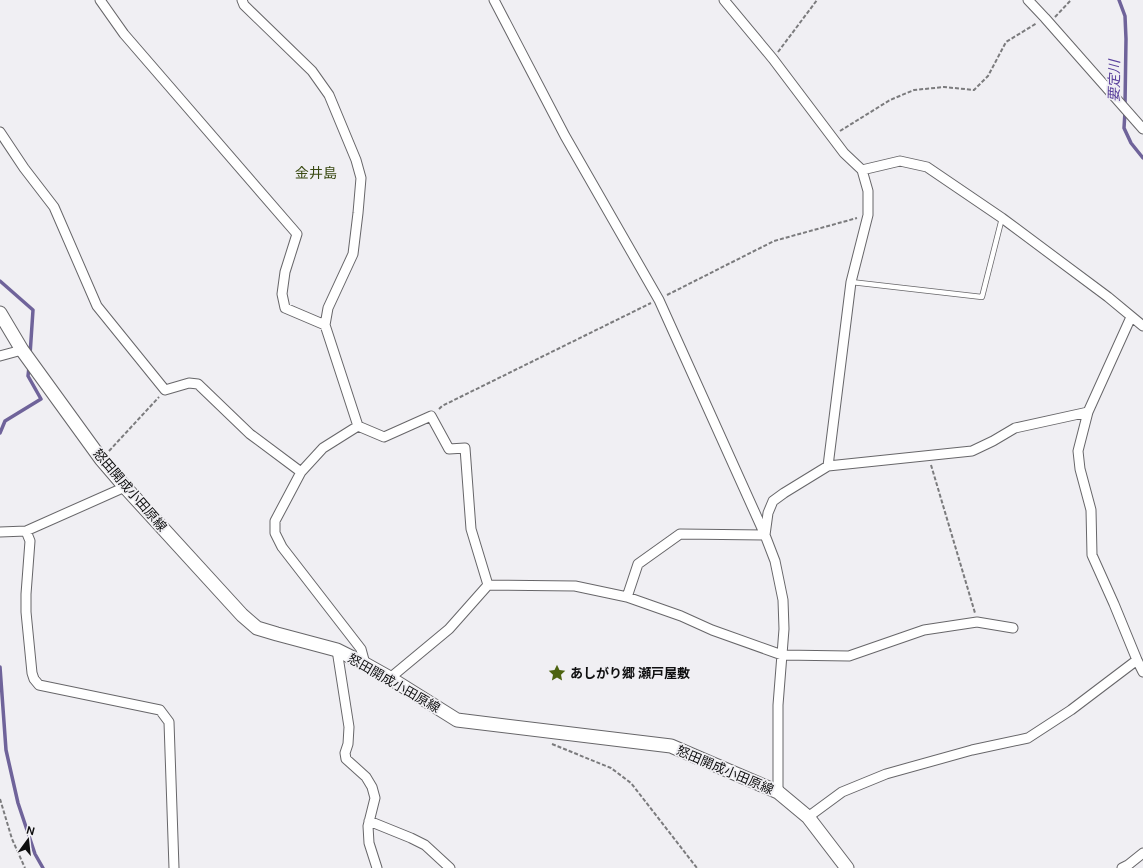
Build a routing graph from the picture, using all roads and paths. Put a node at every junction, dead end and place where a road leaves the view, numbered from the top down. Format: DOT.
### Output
graph roads {
  1 [pos="100,0"];
  2 [pos="242,0"];
  3 [pos="494,0"];
  4 [pos="724,0"];
  5 [pos="817,0"];
  6 [pos="1028,0"];
  7 [pos="1071,0"];
  8 [pos="1047,20"];
  9 [pos="773,59"];
  10 [pos="1143,129"];
  11 [pos="0,132"];
  12 [pos="832,136"];
  13 [pos="862,170"];
  14 [pos="868,215"];
  15 [pos="1002,218"];
  16 [pos="851,282"];
  17 [pos="658,300"];
  18 [pos="0,313"];
  19 [pos="1131,317"];
  20 [pos="325,324"];
  21 [pos="1143,326"];
  22 [pos="23,351"];
  23 [pos="0,356"];
  24 [pos="165,390"];
  25 [pos="1088,412"];
  26 [pos="431,416"];
  27 [pos="358,426"];
  28 [pos="928,456"];
  29 [pos="101,459"];
  30 [pos="828,466"];
  31 [pos="301,472"];
  32 [pos="125,488"];
  33 [pos="26,531"];
  34 [pos="0,532"];
  35 [pos="765,535"];
  36 [pos="488,585"];
  37 [pos="627,597"];
  38 [pos="977,622"];
  39 [pos="1013,628"];
  40 [pos="337,650"];
  41 [pos="782,655"];
  42 [pos="1137,660"];
  43 [pos="365,664"];
  44 [pos="1143,672"];
  45 [pos="390,678"];
  46 [pos="539,730"];
  47 [pos="778,792"];
  48 [pos="0,799"];
  49 [pos="808,817"];
  50 [pos="369,822"];
  51 [pos="1143,853"];
  52 [pos="25,868"];
  53 [pos="174,868"];
  54 [pos="377,868"];
  55 [pos="450,868"];
  56 [pos="697,868"];
  57 [pos="847,868"];
  58 [pos="1122,868"];
  1 -- 20 [label="street"];
  2 -- 20 [label="street"];
  3 -- 17 [label="street"];
  4 -- 9 [label="street"];
  5 -- 9 [label="path"];
  6 -- 8 [label="street"];
  7 -- 8 [label="path"];
  8 -- 10 [label="street"];
  8 -- 12 [label="path"];
  9 -- 12 [label="street"];
  11 -- 24 [label="street"];
  12 -- 13 [label="street"];
  13 -- 14 [label="street"];
  13 -- 15 [label="street"];
  14 -- 16 [label="street"];
  14 -- 17 [label="path"];
  15 -- 16 [label="lane"];
  15 -- 19 [label="street"];
  16 -- 30 [label="street"];
  17 -- 26 [label="path"];
  17 -- 35 [label="street"];
  18 -- 22 [label="main road, 怒田開成小田原線"];
  19 -- 21 [label="street"];
  19 -- 25 [label="street"];
  20 -- 27 [label="street"];
  22 -- 23 [label="street"];
  22 -- 29 [label="main road, 怒田開成小田原線"];
  24 -- 29 [label="path"];
  24 -- 31 [label="street"];
  25 -- 28 [label="street"];
  25 -- 42 [label="street"];
  26 -- 27 [label="street"];
  26 -- 36 [label="street"];
  27 -- 31 [label="street"];
  28 -- 30 [label="street"];
  28 -- 38 [label="path"];
  29 -- 32 [label="main road, 怒田開成小田原線"];
  30 -- 35 [label="street"];
  31 -- 43 [label="street"];
  32 -- 33 [label="street"];
  32 -- 40 [label="main road, 怒田開成小田原線"];
  33 -- 34 [label="street"];
  33 -- 53 [label="street"];
  35 -- 37 [label="street"];
  35 -- 41 [label="street"];
  36 -- 37 [label="street"];
  36 -- 45 [label="street"];
  37 -- 41 [label="street"];
  38 -- 39 [label="street"];
  38 -- 41 [label="street"];
  40 -- 43 [label="main road, 怒田開成小田原線"];
  40 -- 50 [label="street"];
  41 -- 47 [label="street"];
  42 -- 44 [label="street"];
  42 -- 49 [label="street"];
  43 -- 45 [label="main road, 怒田開成小田原線"];
  45 -- 46 [label="main road, 怒田開成小田原線"];
  46 -- 47 [label="main road, 怒田開成小田原線"];
  46 -- 56 [label="path"];
  47 -- 49 [label="main road, 怒田開成小田原線"];
  48 -- 52 [label="path"];
  49 -- 57 [label="main road, 怒田開成小田原線"];
  50 -- 54 [label="street"];
  50 -- 55 [label="street"];
  51 -- 58 [label="street"];
}
